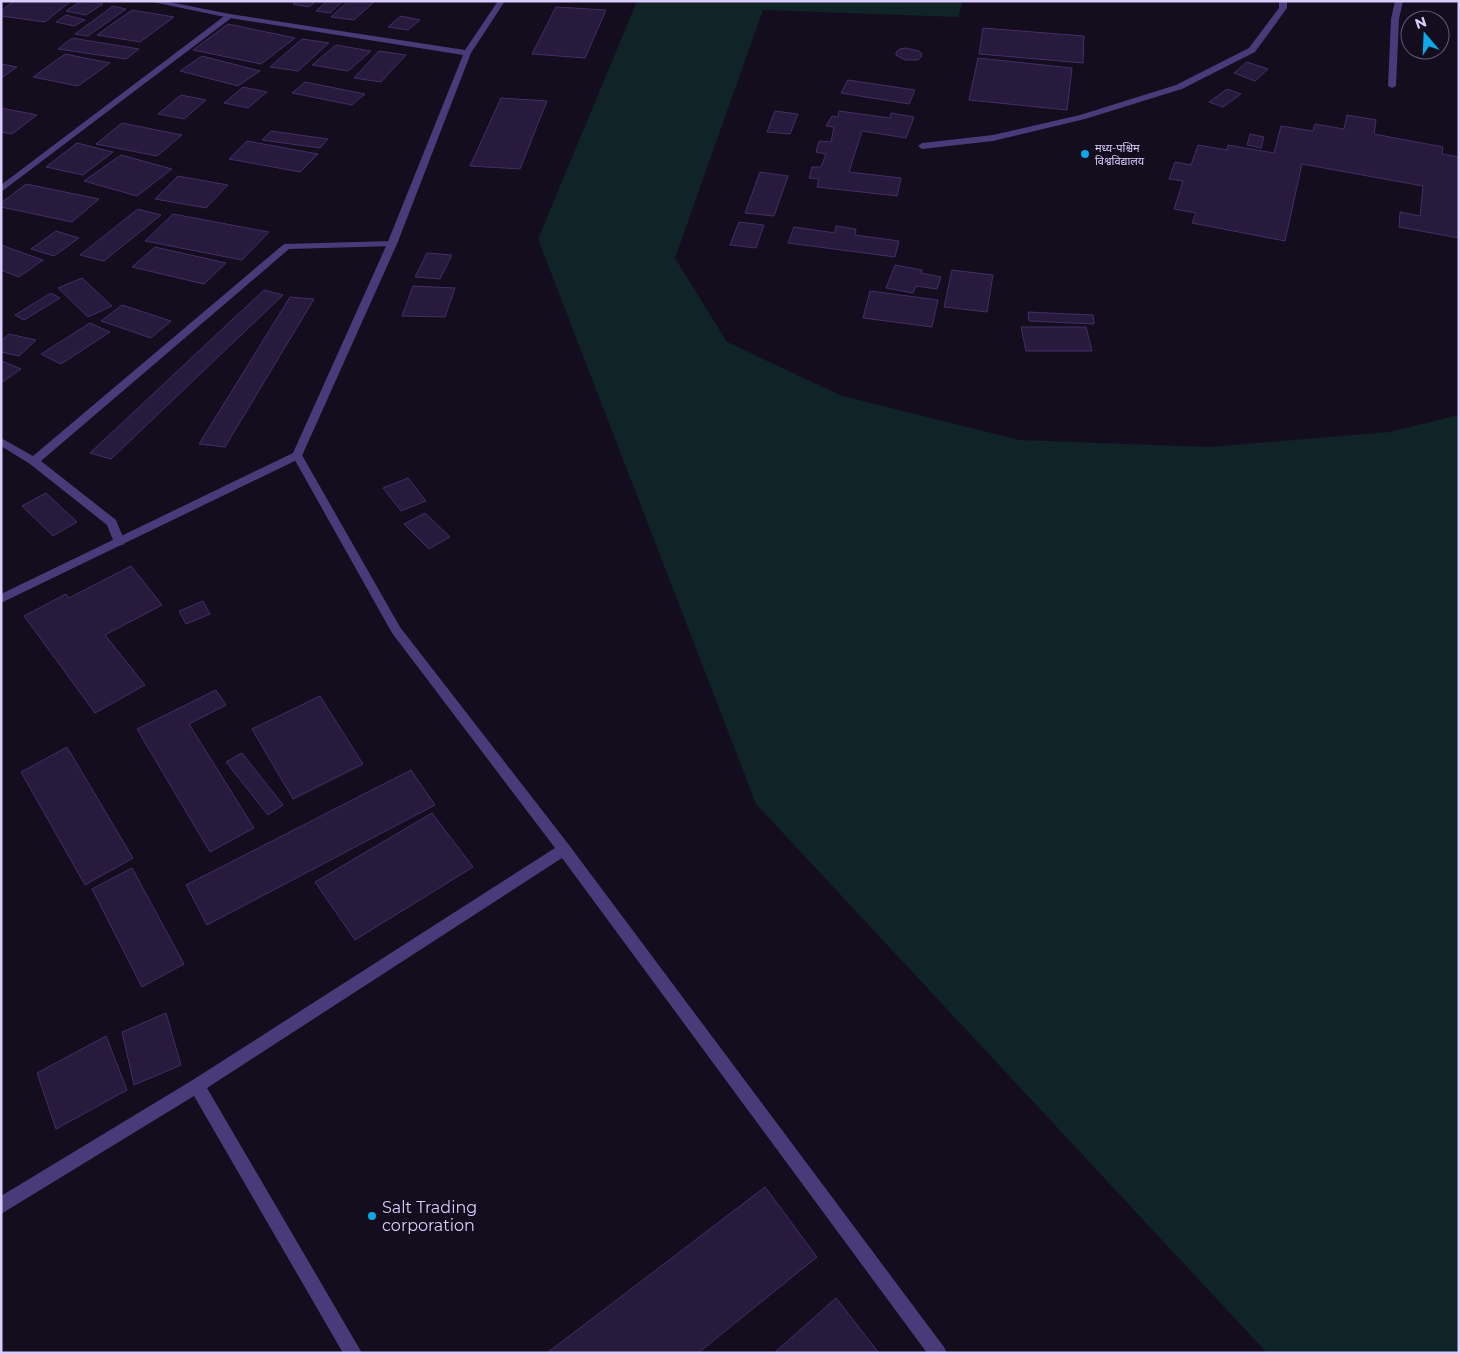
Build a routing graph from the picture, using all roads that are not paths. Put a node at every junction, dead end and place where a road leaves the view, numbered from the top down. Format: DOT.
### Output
graph roads {
  1 [pos="150,1"];
  2 [pos="502,1"];
  3 [pos="1283,1"];
  4 [pos="1399,1"];
  5 [pos="230,16"];
  6 [pos="467,53"];
  7 [pos="1392,86"];
  8 [pos="922,146"];
  9 [pos="1,189"];
  10 [pos="392,244"];
  11 [pos="1,441"];
  12 [pos="297,455"];
  13 [pos="34,461"];
  14 [pos="119,542"];
  15 [pos="1,599"];
  16 [pos="564,849"];
  17 [pos="197,1086"];
  18 [pos="1,1206"];
  19 [pos="353,1353"];
  20 [pos="938,1353"];
  1 -- 5 [label="street"];
  2 -- 6 [label="street"];
  3 -- 8 [label="street"];
  4 -- 7 [label="street"];
  5 -- 6 [label="street"];
  5 -- 9 [label="street"];
  6 -- 10 [label="street"];
  10 -- 12 [label="street"];
  10 -- 13 [label="street"];
  11 -- 13 [label="street"];
  12 -- 14 [label="street"];
  12 -- 16 [label="street"];
  13 -- 14 [label="street"];
  14 -- 15 [label="street"];
  16 -- 17 [label="street"];
  16 -- 20 [label="street"];
  17 -- 18 [label="street"];
  17 -- 19 [label="street"];
}
